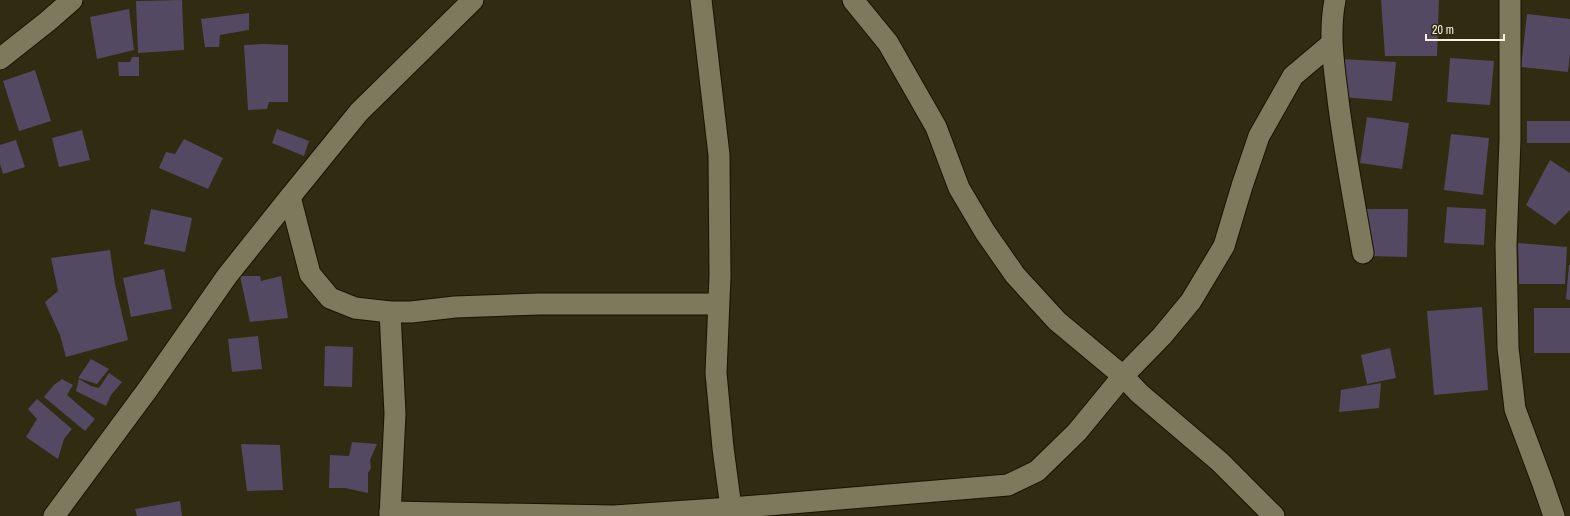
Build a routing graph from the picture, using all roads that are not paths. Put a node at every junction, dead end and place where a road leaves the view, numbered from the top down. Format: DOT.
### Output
graph roads {
  1 [pos="72,0"];
  2 [pos="472,0"];
  3 [pos="702,0"];
  4 [pos="853,0"];
  5 [pos="1335,0"];
  6 [pos="1510,0"];
  7 [pos="1331,44"];
  8 [pos="0,59"];
  9 [pos="290,197"];
  10 [pos="1363,253"];
  11 [pos="718,304"];
  12 [pos="390,312"];
  13 [pos="1123,376"];
  14 [pos="731,508"];
  15 [pos="758,510"];
  16 [pos="390,514"];
  17 [pos="54,516"];
  18 [pos="1274,516"];
  19 [pos="1554,516"];
  1 -- 8 [label="street"];
  2 -- 9 [label="street"];
  3 -- 11 [label="street"];
  4 -- 13 [label="street"];
  5 -- 7 [label="street"];
  6 -- 19 [label="street"];
  7 -- 10 [label="street"];
  7 -- 13 [label="street"];
  9 -- 12 [label="street"];
  9 -- 17 [label="street"];
  11 -- 12 [label="street"];
  11 -- 14 [label="street"];
  12 -- 16 [label="street"];
  13 -- 15 [label="street"];
  13 -- 18 [label="street"];
  14 -- 15 [label="street"];
  14 -- 16 [label="street"];
}
